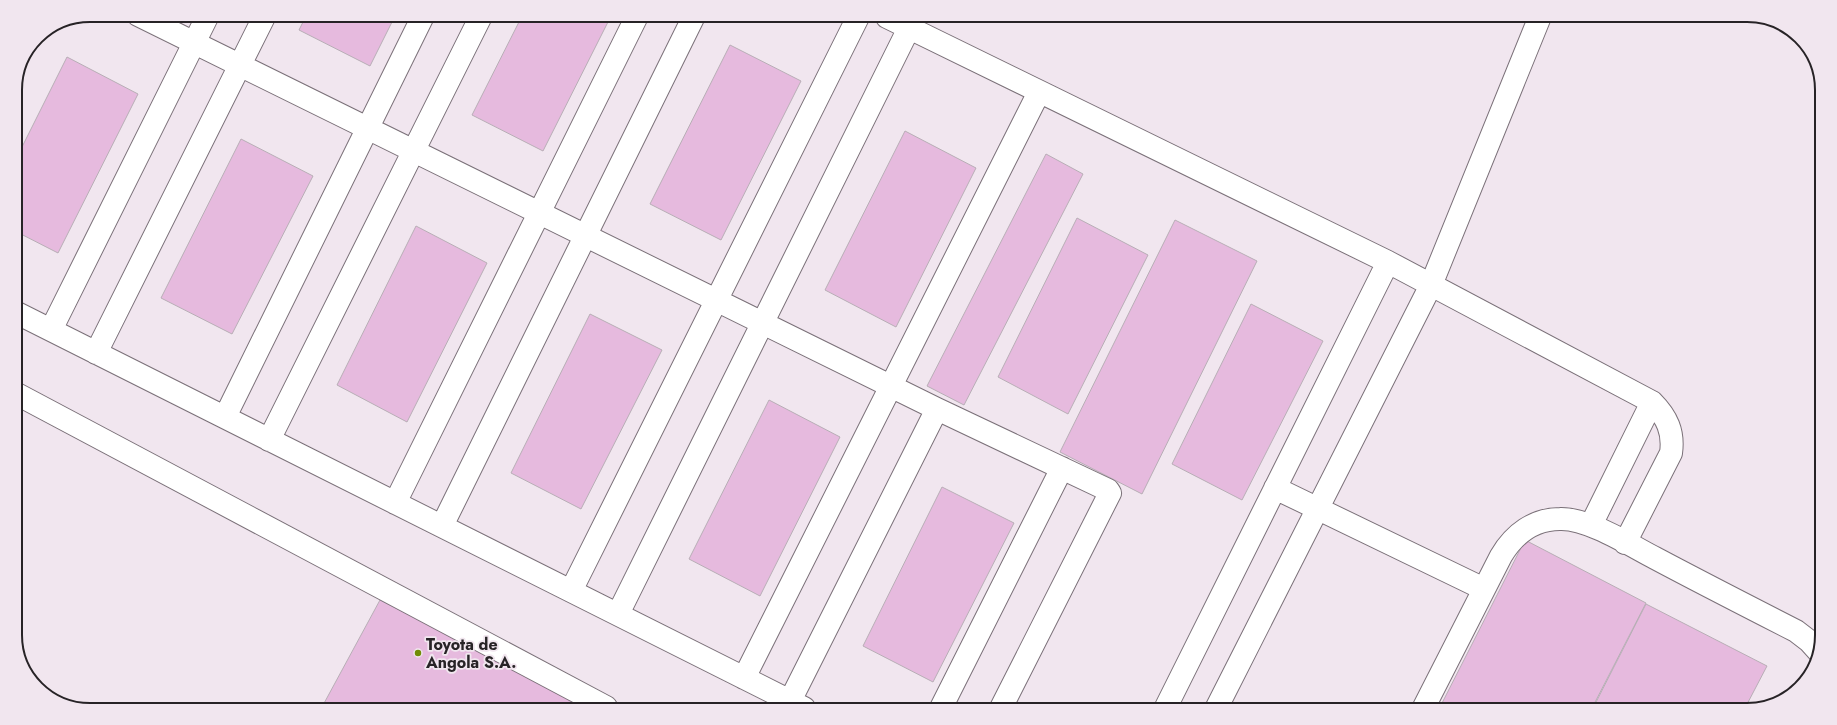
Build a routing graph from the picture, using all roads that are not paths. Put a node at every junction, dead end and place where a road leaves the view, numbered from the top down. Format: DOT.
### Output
graph roads {
  1 [pos="152,22"];
  2 [pos="204,22"];
  3 [pos="262,22"];
  4 [pos="421,22"];
  5 [pos="478,22"];
  6 [pos="634,22"];
  7 [pos="691,22"];
  8 [pos="856,22"];
  9 [pos="897,22"];
  10 [pos="1537,22"];
  11 [pos="909,28"];
  12 [pos="194,43"];
  13 [pos="240,65"];
  14 [pos="1038,92"];
  15 [pos="368,128"];
  16 [pos="414,151"];
  17 [pos="540,213"];
  18 [pos="586,236"];
  19 [pos="1388,262"];
  20 [pos="1431,285"];
  21 [pos="717,300"];
  22 [pos="22,316"];
  23 [pos="763,323"];
  24 [pos="51,330"];
  25 [pos="96,353"];
  26 [pos="891,386"];
  27 [pos="22,397"];
  28 [pos="1652,402"];
  29 [pos="937,409"];
  30 [pos="225,417"];
  31 [pos="269,440"];
  32 [pos="1062,468"];
  33 [pos="1275,488"];
  34 [pos="395,503"];
  35 [pos="1318,508"];
  36 [pos="442,526"];
  37 [pos="1591,526"];
  38 [pos="1625,543"];
  39 [pos="1484,589"];
  40 [pos="571,591"];
  41 [pos="618,614"];
  42 [pos="1814,646"];
  43 [pos="744,678"];
  44 [pos="598,703"];
  45 [pos="795,703"];
  46 [pos="797,703"];
  47 [pos="944,703"];
  48 [pos="1004,703"];
  49 [pos="1168,703"];
  50 [pos="1219,703"];
  51 [pos="1426,703"];
  1 -- 12 [label="street"];
  2 -- 12 [label="street"];
  3 -- 13 [label="street"];
  4 -- 15 [label="street"];
  5 -- 16 [label="street"];
  6 -- 17 [label="street"];
  7 -- 18 [label="street"];
  8 -- 21 [label="street"];
  9 -- 11 [label="street"];
  10 -- 20 [label="street"];
  11 -- 14 [label="street"];
  11 -- 23 [label="street"];
  12 -- 13 [label="street"];
  12 -- 24 [label="street"];
  13 -- 15 [label="street"];
  13 -- 25 [label="street"];
  14 -- 19 [label="street"];
  14 -- 26 [label="street"];
  15 -- 16 [label="street"];
  15 -- 30 [label="street"];
  16 -- 17 [label="street"];
  16 -- 31 [label="street"];
  17 -- 18 [label="street"];
  17 -- 34 [label="street"];
  18 -- 21 [label="street"];
  18 -- 36 [label="street"];
  19 -- 20 [label="street"];
  19 -- 33 [label="street"];
  20 -- 28 [label="street"];
  20 -- 35 [label="street"];
  21 -- 23 [label="street"];
  21 -- 40 [label="street"];
  22 -- 24 [label="street"];
  23 -- 26 [label="street"];
  23 -- 41 [label="street"];
  24 -- 25 [label="street"];
  25 -- 30 [label="street"];
  26 -- 29 [label="street"];
  26 -- 43 [label="street"];
  27 -- 44 [label="street"];
  28 -- 37 [label="street"];
  28 -- 38 [label="street"];
  29 -- 32 [label="street"];
  29 -- 46 [label="street"];
  30 -- 31 [label="street"];
  31 -- 34 [label="street"];
  32 -- 47 [label="street"];
  32 -- 48 [label="street"];
  33 -- 35 [label="street"];
  33 -- 49 [label="street"];
  34 -- 36 [label="street"];
  35 -- 39 [label="street"];
  35 -- 50 [label="street"];
  36 -- 40 [label="street"];
  37 -- 38 [label="street"];
  37 -- 39 [label="street"];
  38 -- 42 [label="street"];
  39 -- 51 [label="street"];
  40 -- 41 [label="street"];
  41 -- 43 [label="street"];
  43 -- 45 [label="street"];
}
